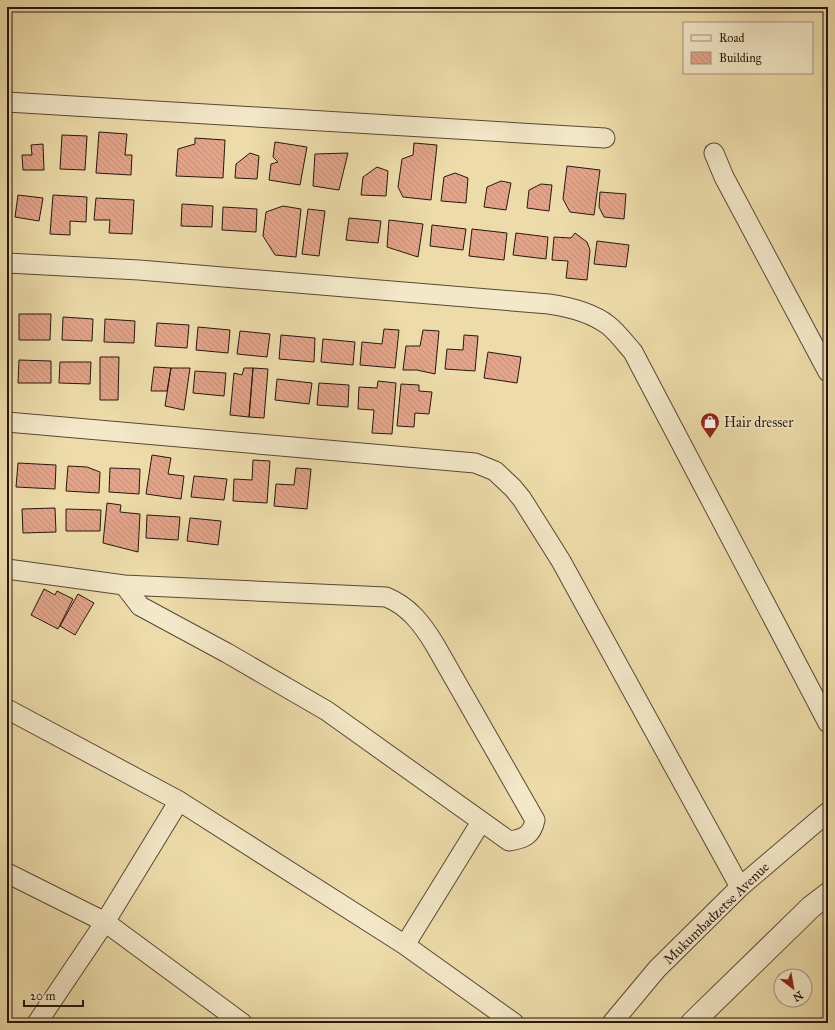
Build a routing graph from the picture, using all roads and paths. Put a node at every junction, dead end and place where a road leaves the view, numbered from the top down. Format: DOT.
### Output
graph roads {
  1 [pos="7,102"];
  2 [pos="605,138"];
  3 [pos="714,154"];
  4 [pos="7,264"];
  5 [pos="828,372"];
  6 [pos="7,422"];
  7 [pos="7,570"];
  8 [pos="124,584"];
  9 [pos="7,709"];
  10 [pos="828,723"];
  11 [pos="179,801"];
  12 [pos="828,812"];
  13 [pos="481,822"];
  14 [pos="7,873"];
  15 [pos="740,886"];
  16 [pos="828,894"];
  17 [pos="106,922"];
  18 [pos="405,945"];
  19 [pos="37,1023"];
  20 [pos="242,1023"];
  21 [pos="514,1023"];
  22 [pos="612,1023"];
  23 [pos="692,1023"];
  1 -- 2 [label="street"];
  3 -- 5 [label="street"];
  4 -- 10 [label="street"];
  6 -- 15 [label="street"];
  7 -- 8 [label="street"];
  8 -- 13 [label="street"];
  8 -- 13 [label="street"];
  9 -- 11 [label="street"];
  11 -- 17 [label="street"];
  11 -- 18 [label="street"];
  12 -- 15 [label="street, Mukumbadzetse Avenue"];
  13 -- 18 [label="street"];
  14 -- 17 [label="street"];
  15 -- 22 [label="street, Mukumbadzetse Avenue"];
  16 -- 23 [label="street"];
  17 -- 19 [label="street"];
  17 -- 20 [label="street"];
  18 -- 21 [label="street"];
}
